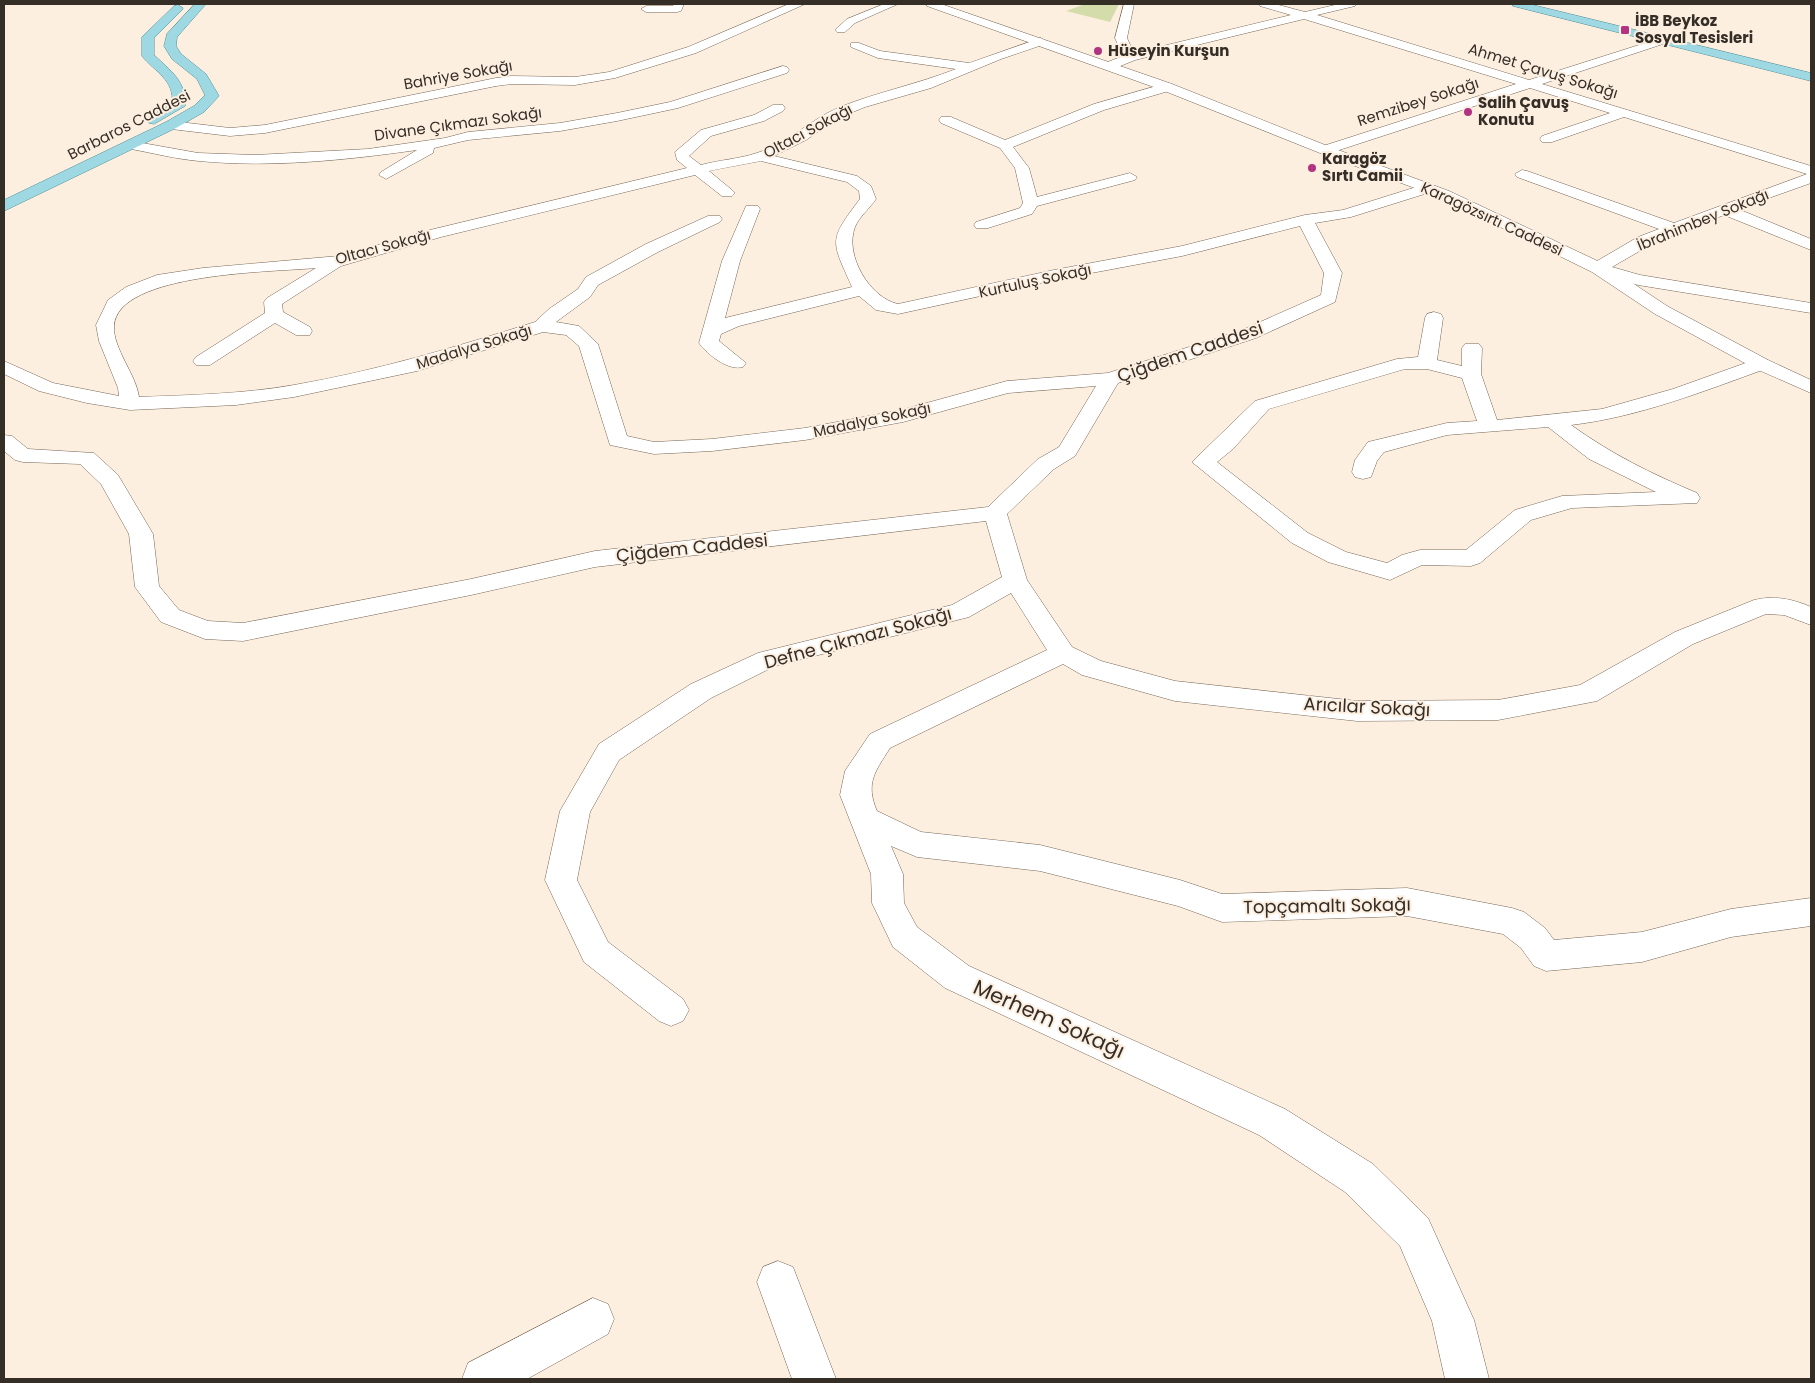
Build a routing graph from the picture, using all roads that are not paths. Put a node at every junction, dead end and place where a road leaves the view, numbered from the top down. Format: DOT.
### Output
graph roads {
  1 [pos="183,4"];
  2 [pos="201,4"];
  3 [pos="679,4"];
  4 [pos="800,4"];
  5 [pos="893,4"];
  6 [pos="931,4"];
  7 [pos="1129,4"];
  8 [pos="1264,4"];
  9 [pos="1351,4"];
  10 [pos="1518,4"];
  11 [pos="646,9"];
  12 [pos="1307,16"];
  13 [pos="841,30"];
  14 [pos="1665,40"];
  15 [pos="1041,42"];
  16 [pos="855,45"];
  17 [pos="1130,57"];
  18 [pos="1109,66"];
  19 [pos="973,67"];
  20 [pos="783,70"];
  21 [pos="1811,77"];
  22 [pos="905,78"];
  23 [pos="1526,84"];
  24 [pos="926,85"];
  25 [pos="1167,86"];
  26 [pos="778,108"];
  27 [pos="1626,112"];
  28 [pos="946,120"];
  29 [pos="171,125"];
  30 [pos="1547,139"];
  31 [pos="445,142"];
  32 [pos="1005,144"];
  33 [pos="131,145"];
  34 [pos="1325,150"];
  35 [pos="761,157"];
  36 [pos="67,160"];
  37 [pos="699,170"];
  38 [pos="1811,171"];
  39 [pos="386,174"];
  40 [pos="1522,174"];
  41 [pos="1130,178"];
  42 [pos="1811,178"];
  43 [pos="1429,188"];
  44 [pos="727,193"];
  45 [pos="1031,203"];
  46 [pos="4,206"];
  47 [pos="752,209"];
  48 [pos="1724,209"];
  49 [pos="714,219"];
  50 [pos="1304,220"];
  51 [pos="982,225"];
  52 [pos="1674,229"];
  53 [pos="1811,246"];
  54 [pos="340,261"];
  55 [pos="1598,268"];
  56 [pos="862,290"];
  57 [pos="1811,308"];
  58 [pos="274,315"];
  59 [pos="1434,318"];
  60 [pos="542,326"];
  61 [pos="303,331"];
  62 [pos="712,331"];
  63 [pos="1472,348"];
  64 [pos="203,361"];
  65 [pos="736,363"];
  66 [pos="1427,363"];
  67 [pos="1761,364"];
  68 [pos="4,367"];
  69 [pos="1471,374"];
  70 [pos="1110,379"];
  71 [pos="1811,387"];
  72 [pos="130,404"];
  73 [pos="1553,421"];
  74 [pos="1490,428"];
  75 [pos="4,441"];
  76 [pos="1363,472"];
  77 [pos="995,514"];
  78 [pos="1015,580"];
  79 [pos="1811,617"];
  80 [pos="1063,653"];
  81 [pos="865,819"];
  82 [pos="1811,912"];
  83 [pos="670,1010"];
  84 [pos="778,1282"];
  85 [pos="593,1319"];
  86 [pos="484,1379"];
  87 [pos="814,1379"];
  88 [pos="1468,1379"];
  1 -- 36 [label="main road, Barbaros Caddesi"];
  2 -- 29 [label="main road, Barbaros Caddesi"];
  3 -- 11 [label="street"];
  4 -- 29 [label="street, Bahriye Sokağı"];
  5 -- 13 [label="street"];
  6 -- 15 [label="street, Karagözsırtı Caddesi"];
  7 -- 17 [label="street"];
  8 -- 12 [label="street, Ahmet Çavuş Sokağı"];
  9 -- 12 [label="street"];
  10 -- 14 [label="main road"];
  12 -- 17 [label="street"];
  12 -- 23 [label="street, Ahmet Çavuş Sokağı"];
  14 -- 21 [label="main road"];
  14 -- 23 [label="street, Remzibey Sokağı"];
  15 -- 18 [label="street, Karagözsırtı Caddesi"];
  15 -- 19 [label="street, Oltacı Sokağı"];
  16 -- 19 [label="street"];
  17 -- 18 [label="street"];
  18 -- 25 [label="street, Karagözsırtı Caddesi"];
  19 -- 24 [label="street, Oltacı Sokağı"];
  20 -- 31 [label="street, Divane Çıkmazı Sokağı"];
  22 -- 24 [label="street"];
  23 -- 27 [label="street, Ahmet Çavuş Sokağı"];
  23 -- 34 [label="street, Remzibey Sokağı"];
  24 -- 35 [label="street, Oltacı Sokağı"];
  25 -- 32 [label="street"];
  25 -- 34 [label="street, Karagözsırtı Caddesi"];
  26 -- 37 [label="street"];
  27 -- 30 [label="street"];
  27 -- 38 [label="street, Ahmet Çavuş Sokağı"];
  28 -- 32 [label="street"];
  29 -- 33 [label="main road, Barbaros Caddesi"];
  31 -- 33 [label="street, Divane Çıkmazı Sokağı"];
  31 -- 39 [label="street"];
  32 -- 45 [label="street"];
  33 -- 46 [label="main road, Barbaros Caddesi"];
  34 -- 43 [label="street, Karagözsırtı Caddesi"];
  35 -- 37 [label="street, Oltacı Sokağı"];
  35 -- 56 [label="street, Kurtuluş Sokağı"];
  37 -- 44 [label="street"];
  37 -- 54 [label="street, Oltacı Sokağı"];
  40 -- 52 [label="street"];
  41 -- 45 [label="street"];
  42 -- 48 [label="street, İbrahimbey Sokağı"];
  43 -- 50 [label="street, Kurtuluş Sokağı"];
  43 -- 55 [label="street, Karagözsırtı Caddesi"];
  45 -- 51 [label="street"];
  47 -- 62 [label="street"];
  48 -- 52 [label="street, İbrahimbey Sokağı"];
  48 -- 53 [label="street"];
  49 -- 60 [label="street"];
  50 -- 56 [label="street, Kurtuluş Sokağı"];
  50 -- 70 [label="street, Çiğdem Caddesi"];
  52 -- 55 [label="street, İbrahimbey Sokağı"];
  54 -- 58 [label="street"];
  54 -- 72 [label="street, Oltacı Sokağı"];
  55 -- 57 [label="street"];
  55 -- 67 [label="street, Karagözsırtı Caddesi"];
  56 -- 62 [label="street"];
  58 -- 61 [label="street"];
  58 -- 64 [label="street"];
  59 -- 66 [label="street"];
  60 -- 70 [label="street, Madalya Sokağı"];
  60 -- 72 [label="street, Madalya Sokağı"];
  62 -- 65 [label="street"];
  63 -- 69 [label="street"];
  66 -- 69 [label="street"];
  66 -- 73 [label="street"];
  67 -- 71 [label="street, Karagözsırtı Caddesi"];
  67 -- 73 [label="street"];
  68 -- 72 [label="street, Madalya Sokağı"];
  69 -- 74 [label="street"];
  70 -- 77 [label="street, Çiğdem Caddesi"];
  73 -- 74 [label="street"];
  74 -- 76 [label="street"];
  75 -- 77 [label="street, Çiğdem Caddesi"];
  77 -- 78 [label="street, Arıcılar Sokağı"];
  78 -- 80 [label="street, Arıcılar Sokağı"];
  78 -- 83 [label="street, Defne Çıkmazı Sokağı"];
  79 -- 80 [label="street, Arıcılar Sokağı"];
  80 -- 81 [label="street, Merhem Sokağı"];
  81 -- 82 [label="street, Topçamaltı Sokağı"];
  81 -- 88 [label="street, Merhem Sokağı"];
  84 -- 87 [label="street"];
  85 -- 86 [label="street"];
}
